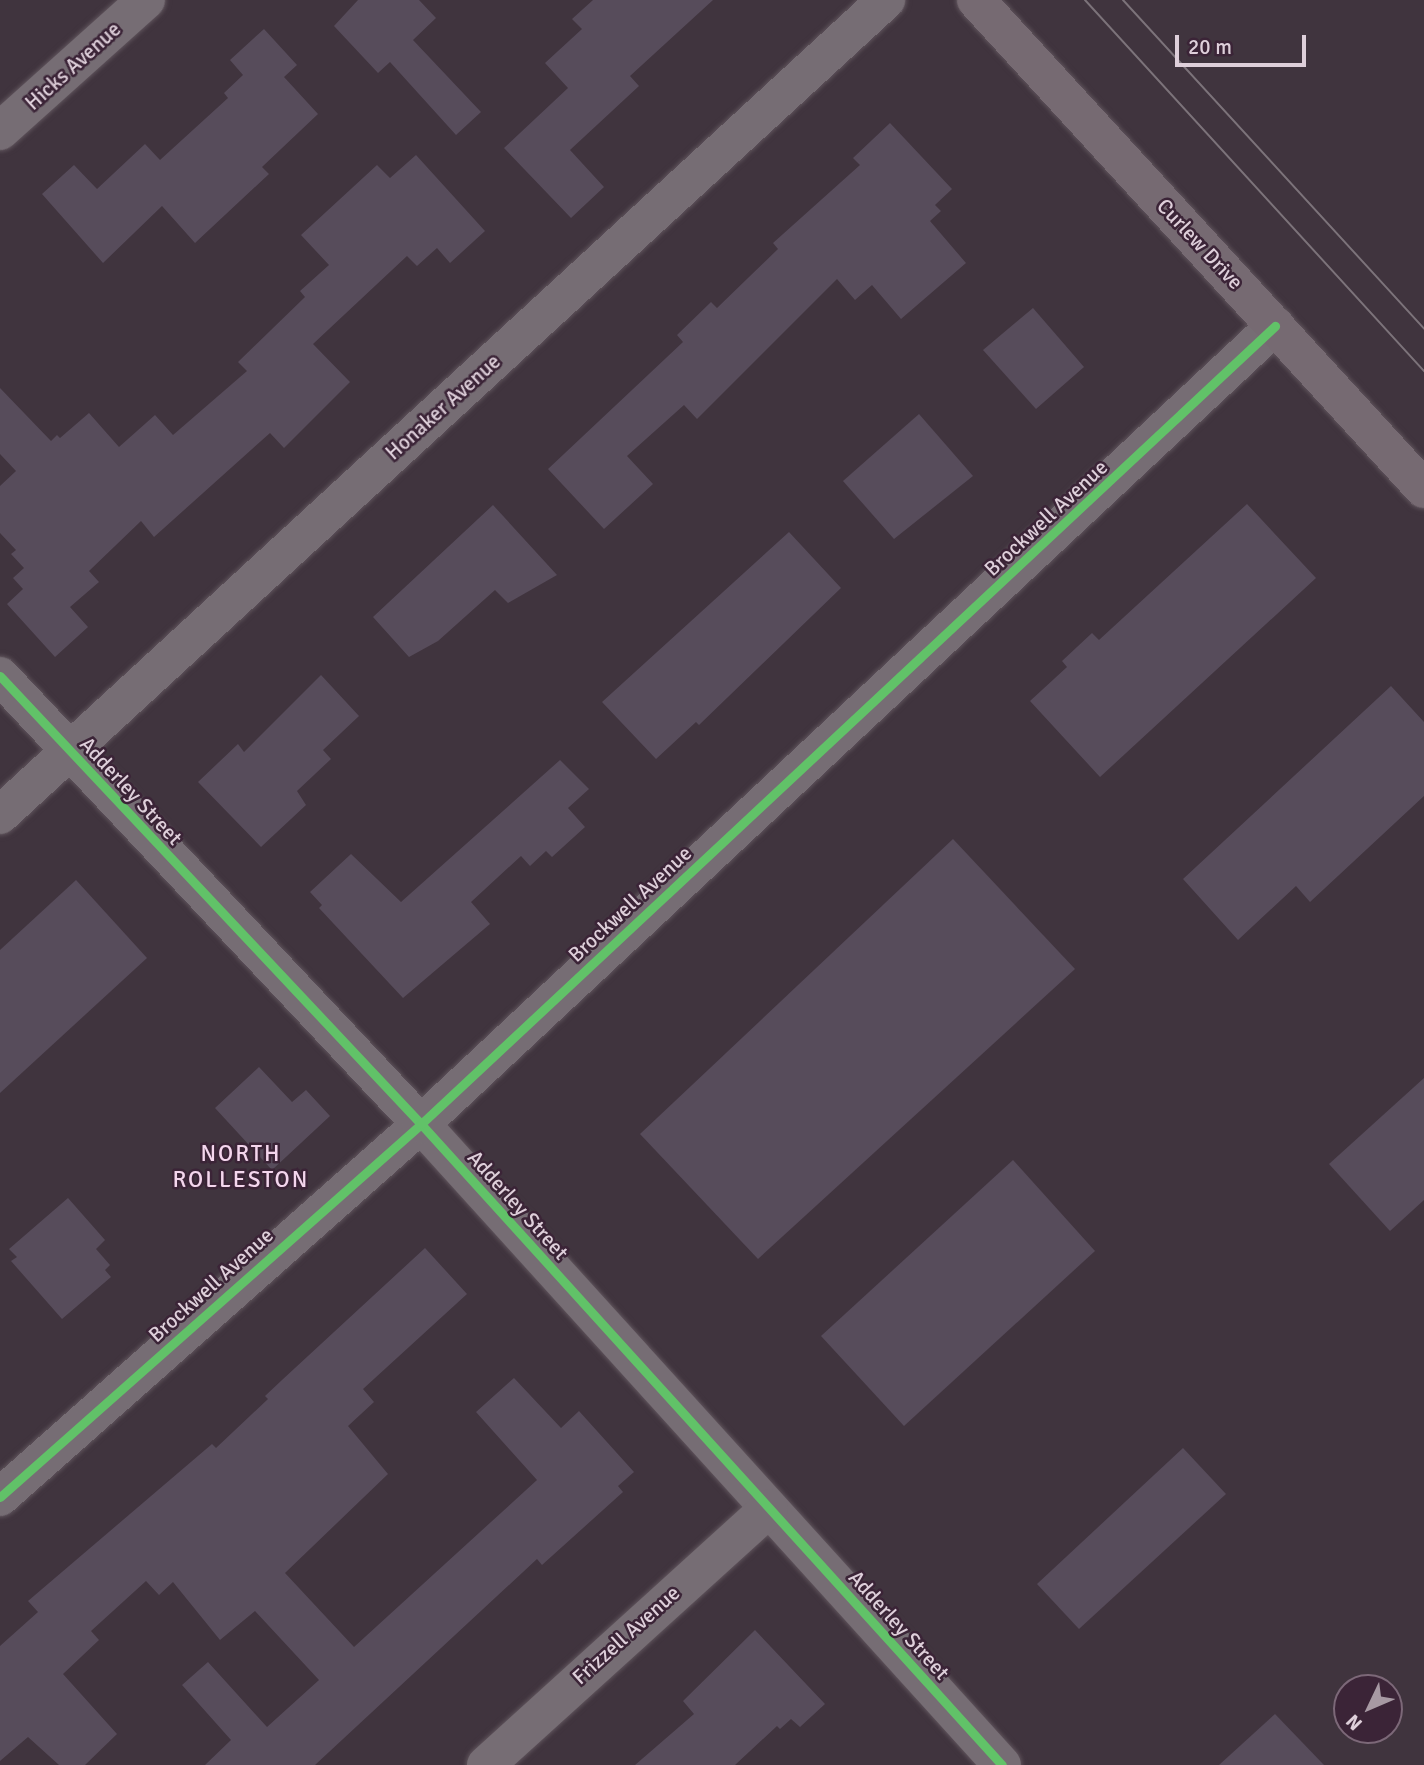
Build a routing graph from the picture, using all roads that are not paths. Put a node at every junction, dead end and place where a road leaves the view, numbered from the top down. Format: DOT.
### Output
graph roads {
  1 [pos="146,0"];
  2 [pos="886,0"];
  3 [pos="976,0"];
  4 [pos="0,131"];
  5 [pos="1275,326"];
  6 [pos="1424,489"];
  7 [pos="0,676"];
  8 [pos="69,751"];
  9 [pos="0,814"];
  10 [pos="421,1124"];
  11 [pos="0,1497"];
  12 [pos="769,1508"];
  13 [pos="486,1765"];
  14 [pos="1002,1765"];
  1 -- 4 [label="street, Hicks Avenue"];
  2 -- 8 [label="street, Honaker Avenue"];
  3 -- 5 [label="street, Curlew Drive"];
  5 -- 6 [label="street, Curlew Drive"];
  5 -- 10 [label="street, Brockwell Avenue"];
  7 -- 8 [label="street, Adderley Street"];
  8 -- 9 [label="street, Honaker Avenue"];
  8 -- 10 [label="street, Adderley Street"];
  10 -- 11 [label="street, Brockwell Avenue"];
  10 -- 12 [label="street, Adderley Street"];
  12 -- 13 [label="street, Frizzell Avenue"];
  12 -- 14 [label="street, Adderley Street"];
}
